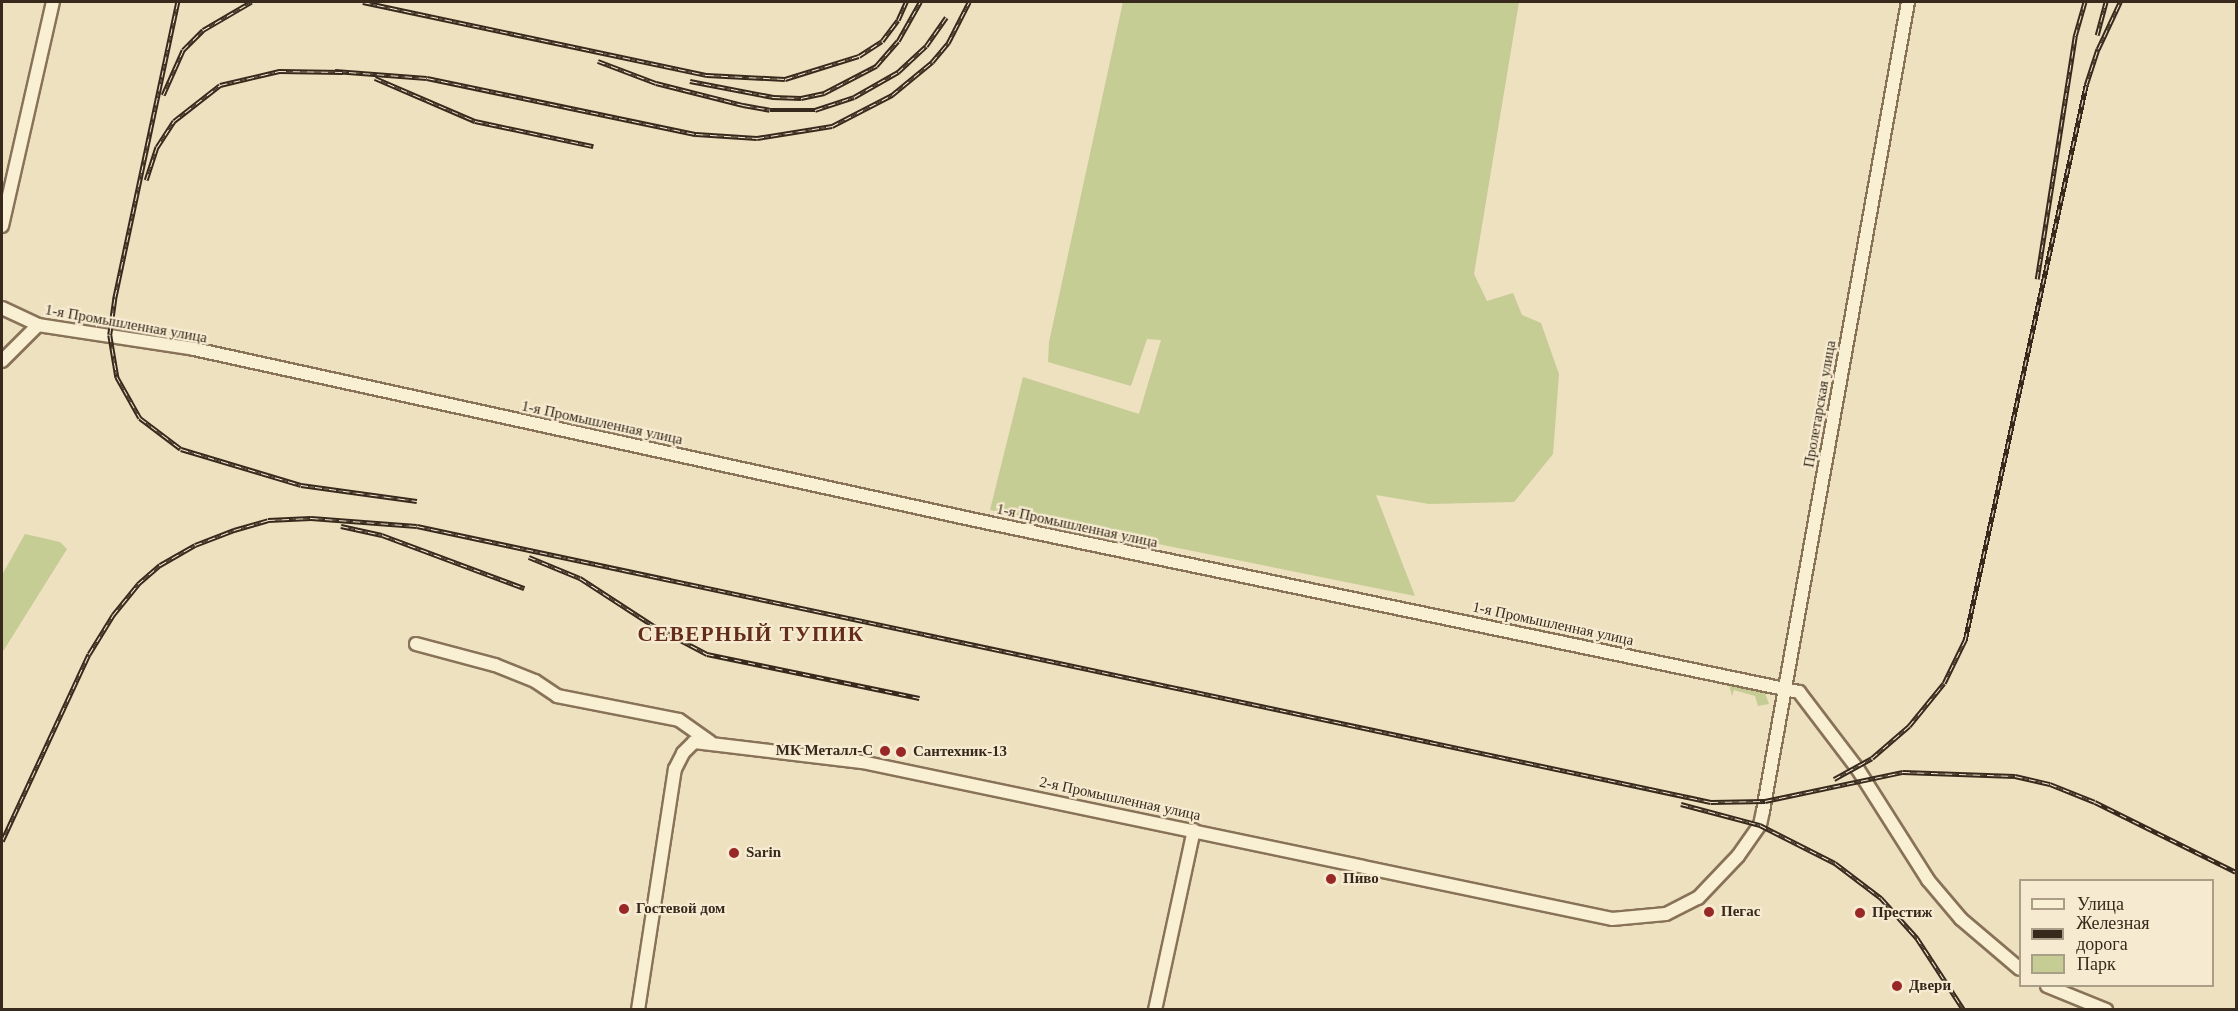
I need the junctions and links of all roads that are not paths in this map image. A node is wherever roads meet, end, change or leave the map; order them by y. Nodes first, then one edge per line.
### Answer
1 (53, 2) edge
2 (1908, 2) edge
3 (2, 226) edge
4 (2, 308) edge
5 (38, 325) junction
6 (2, 361) edge
7 (416, 644) dead end
8 (1783, 687) junction
9 (710, 742) junction
10 (1763, 811) joint
11 (1194, 831) junction
12 (2019, 968) edge
13 (2049, 987) edge
14 (638, 1010) edge
15 (1155, 1010) edge
16 (2106, 1010) edge

1 - 3 street
2 - 8 street, Пролетарская улица
4 - 5 street, 1-я Промышленная улица
5 - 6 street
5 - 8 street, 1-я Промышленная улица
7 - 9 street
8 - 10 street, Пролетарская улица
8 - 12 street, 1-я Промышленная улица
9 - 11 street, 2-я Промышленная улица
9 - 14 street
10 - 11 street, 2-я Промышленная улица
11 - 15 street
13 - 16 street

